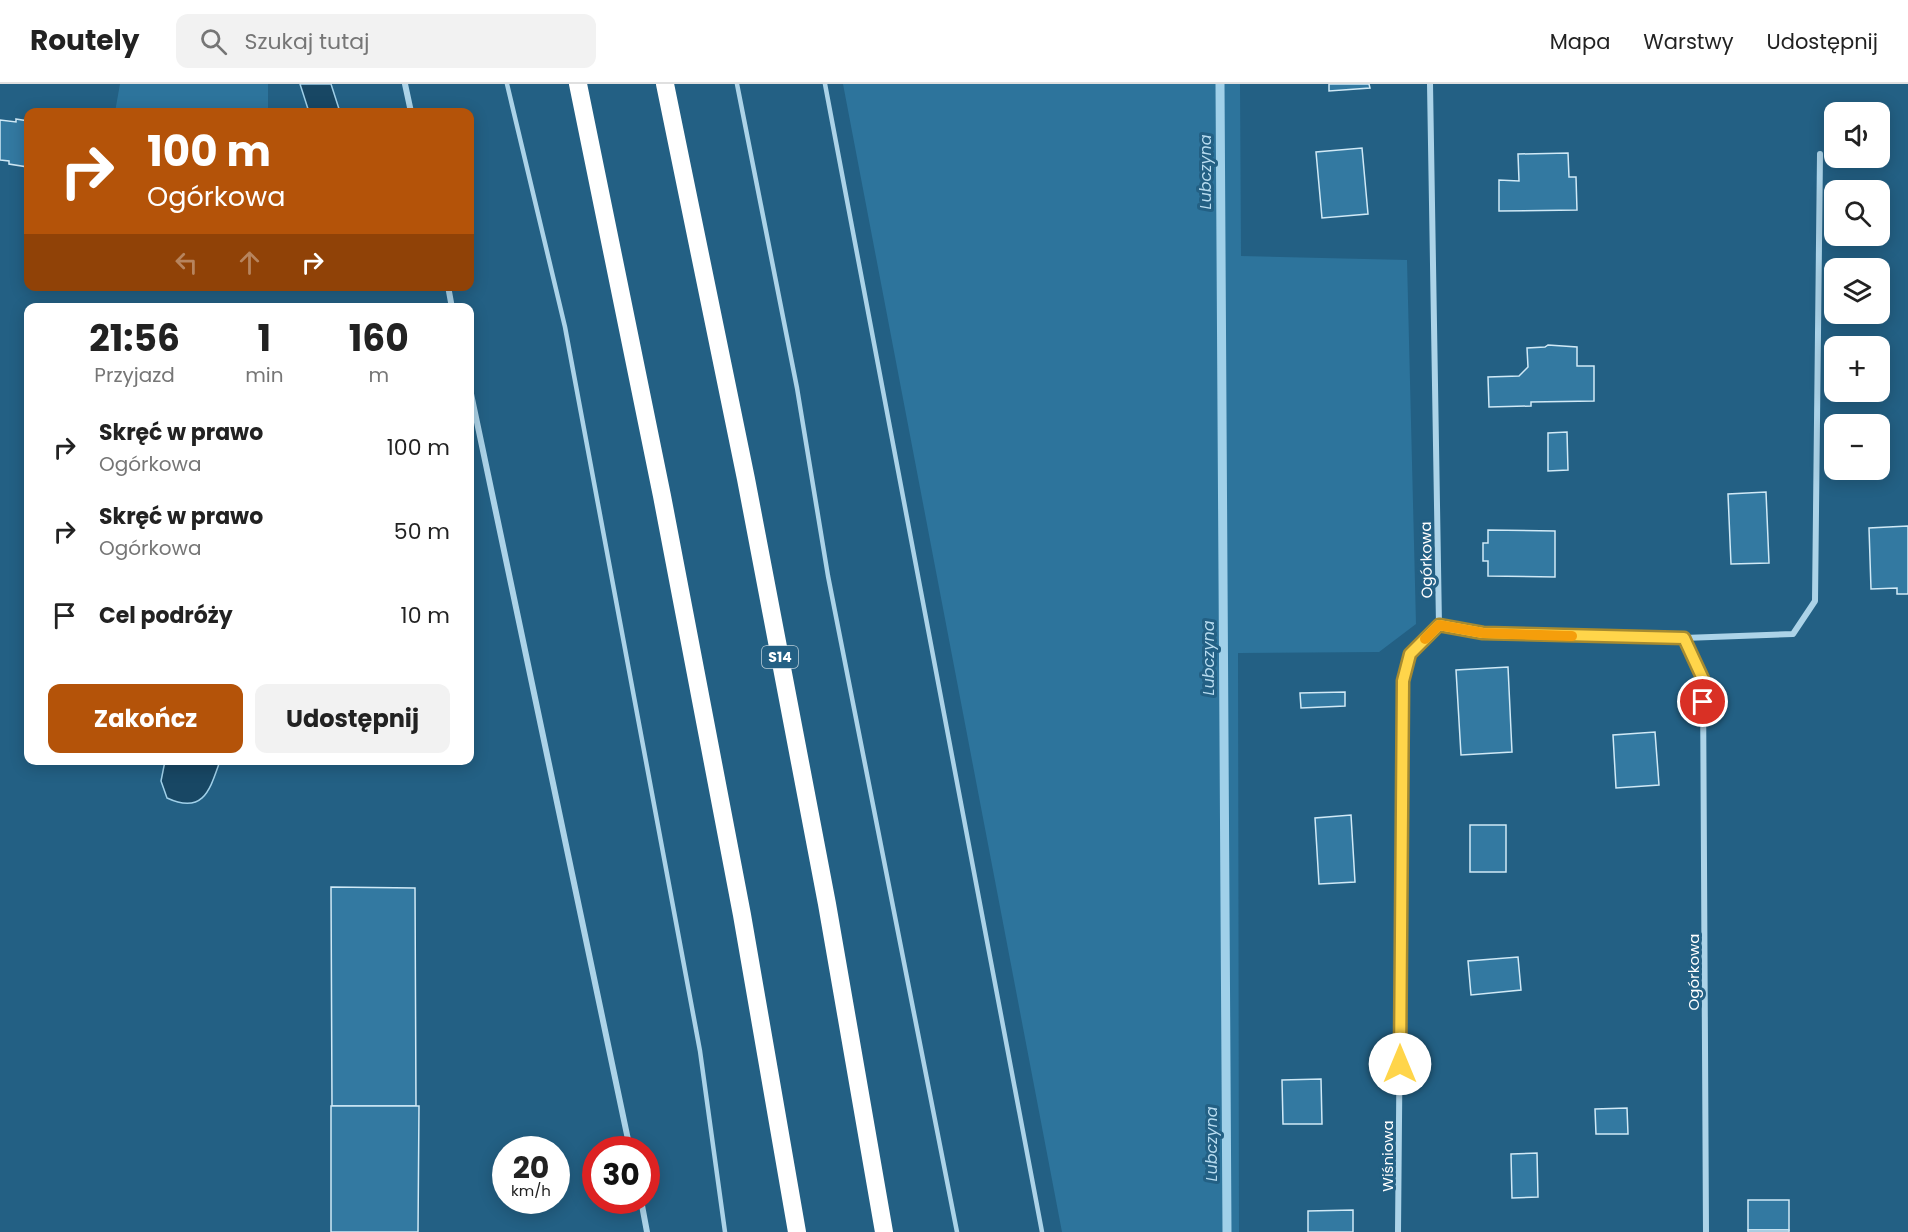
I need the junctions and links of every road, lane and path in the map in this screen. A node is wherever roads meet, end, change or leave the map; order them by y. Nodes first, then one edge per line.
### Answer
1 (405, 84) edge
2 (507, 84) edge
3 (665, 84) edge
4 (737, 84) edge
5 (825, 84) edge
6 (1430, 84) edge
7 (578, 86) edge
8 (410, 108) edge
9 (1820, 154) dead end
10 (474, 408) edge
11 (1439, 625) junction
12 (1684, 638) junction
13 (627, 1136) edge
14 (644, 1214) edge
15 (647, 1232) edge
16 (725, 1232) edge
17 (797, 1232) edge
18 (884, 1232) edge
19 (957, 1232) edge
20 (1042, 1232) edge
21 (1398, 1232) edge
22 (1706, 1232) edge

1 - 8 street
2 - 16 lane
3 - 18 highway, S14
4 - 19 lane
5 - 20 lane
6 - 11 street, Ogórkowa
7 - 17 highway
9 - 12 street
10 - 13 street
11 - 12 street
11 - 21 street, Wiśniowa
12 - 22 street, Ogórkowa
14 - 15 street

